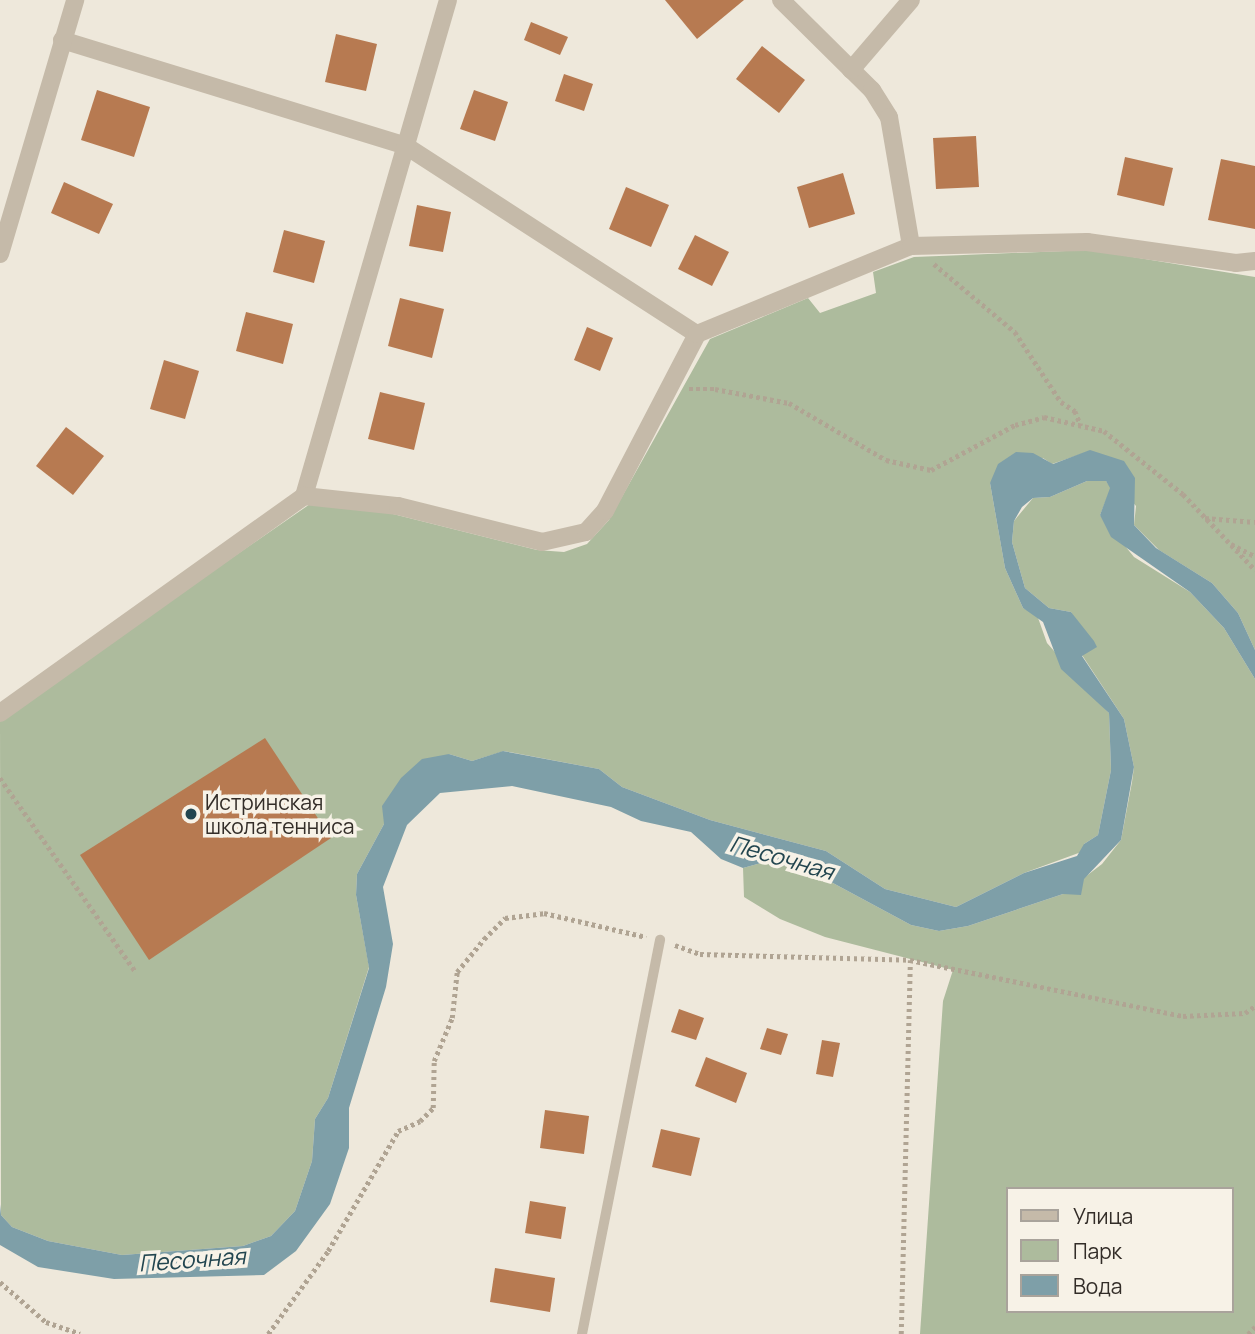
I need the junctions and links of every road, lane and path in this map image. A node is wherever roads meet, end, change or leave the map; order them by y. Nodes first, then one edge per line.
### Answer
1 (75, 0) edge
2 (447, 0) edge
3 (781, 0) edge
4 (911, 0) edge
5 (62, 40) junction
6 (851, 71) junction
7 (405, 146) junction
8 (911, 246) junction
9 (0, 254) edge
10 (1255, 261) edge
11 (696, 334) junction
12 (666, 389) junction
13 (1081, 426) junction
14 (304, 496) junction
15 (1205, 518) junction
16 (1255, 522) edge
17 (1224, 540) junction
18 (1255, 556) edge
19 (1255, 570) edge
20 (0, 713) edge
21 (0, 778) edge
22 (660, 940) junction
23 (910, 960) junction
24 (135, 971) dead end
25 (1255, 1006) edge
26 (0, 1282) edge
27 (1255, 1327) edge
28 (80, 1334) edge
29 (268, 1334) edge
30 (582, 1334) edge
31 (901, 1334) edge
32 (1248, 1334) edge

1 - 5 street
2 - 7 street
3 - 6 street
4 - 6 street
5 - 7 street
5 - 9 street
6 - 8 street
7 - 11 street
7 - 14 street
8 - 10 street
8 - 11 street
8 - 13 path
11 - 12 street
12 - 13 path
12 - 14 street
13 - 15 path
14 - 20 street
15 - 16 path
15 - 17 path
17 - 18 path
17 - 19 path
21 - 24 path
22 - 23 path
22 - 29 path
22 - 30 lane
23 - 25 path
23 - 31 path
26 - 28 path
27 - 32 path

